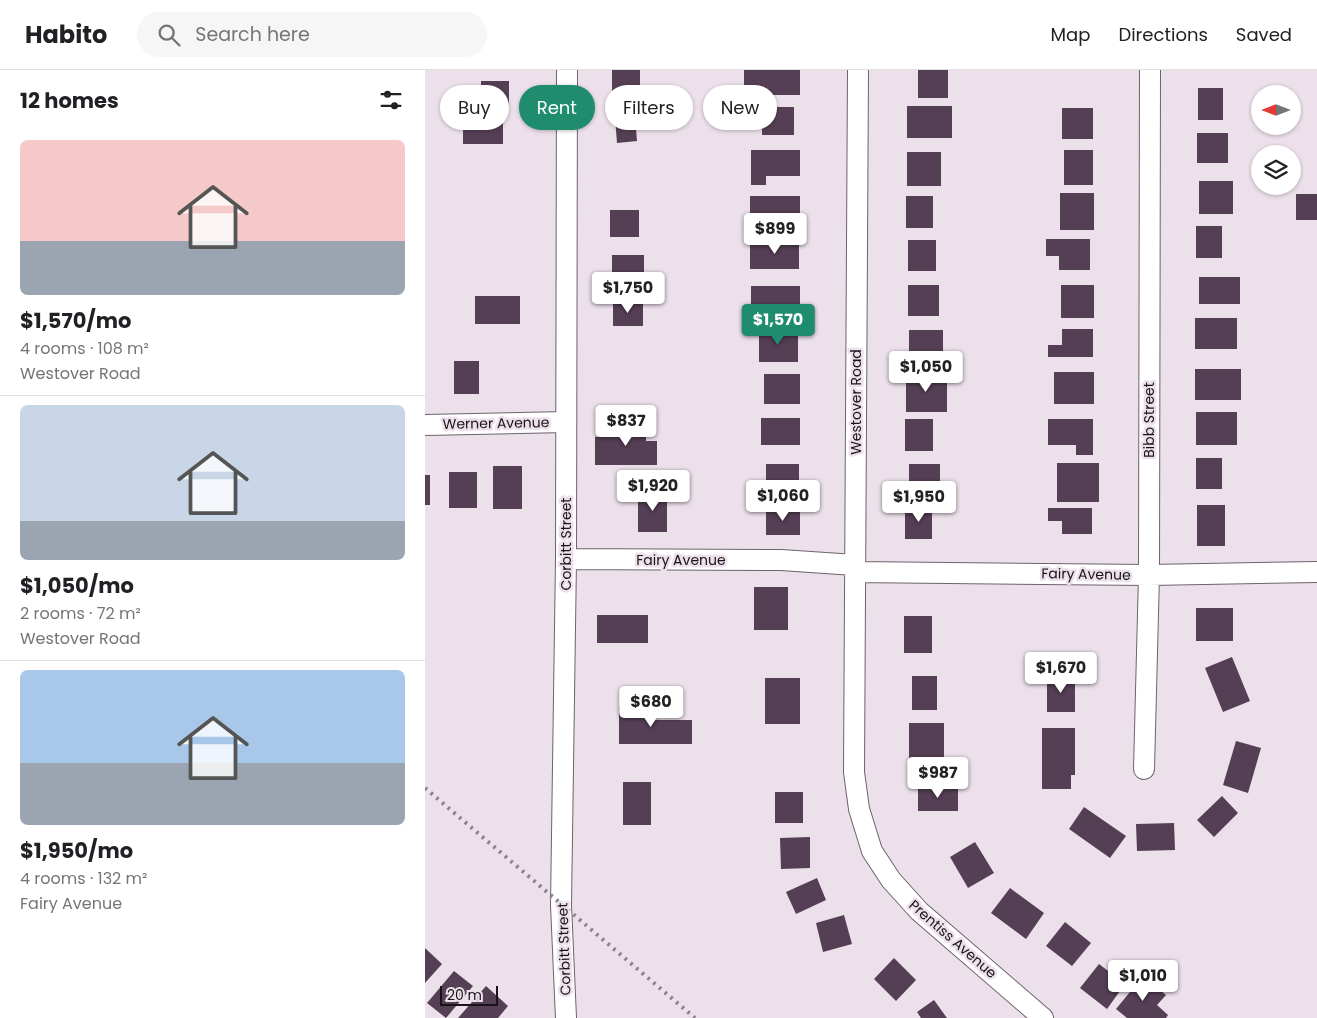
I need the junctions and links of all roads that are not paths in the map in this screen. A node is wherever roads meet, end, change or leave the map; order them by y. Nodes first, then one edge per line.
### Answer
1 (567, 70) edge
2 (858, 70) edge
3 (1150, 70) edge
4 (566, 422) junction
5 (425, 425) edge
6 (566, 559) junction
7 (855, 568) junction
8 (1317, 572) edge
9 (1149, 575) junction
10 (1144, 769) dead end
11 (872, 851) joint
12 (569, 1016) edge
13 (1043, 1018) edge

1 - 4 street, Corbitt Street
2 - 7 street, Westover Road
3 - 9 street, Bibb Street
4 - 5 street, Werner Avenue
4 - 6 street, Corbitt Street
6 - 7 street, Fairy Avenue
6 - 12 street, Corbitt Street
7 - 9 street, Fairy Avenue
7 - 11 street, Westover Road
8 - 9 street, Fairy Avenue
9 - 10 street, Bibb Street
11 - 13 street, Prentiss Avenue

